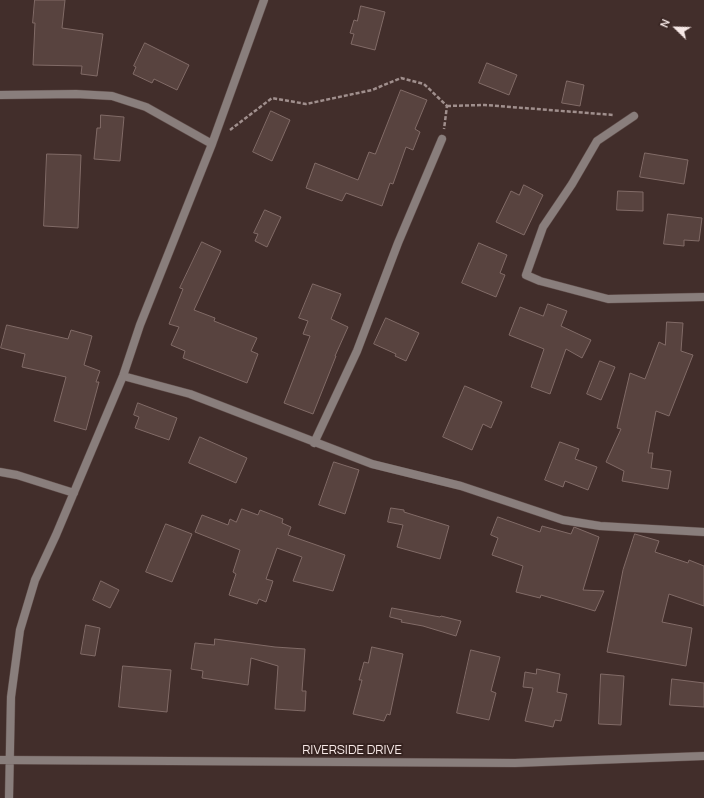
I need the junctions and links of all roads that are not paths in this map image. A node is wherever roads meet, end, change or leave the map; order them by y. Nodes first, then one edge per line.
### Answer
1 (264, 0) edge
2 (0, 95) edge
3 (634, 116) road end
4 (442, 139) road end
5 (212, 144) junction
6 (704, 297) edge
7 (123, 376) junction
8 (314, 443) junction
9 (0, 472) edge
10 (74, 493) junction
11 (704, 532) edge
12 (704, 756) edge
13 (0, 760) edge
14 (9, 760) junction
15 (9, 798) edge

1 - 5 street
2 - 5 street
3 - 6 street
4 - 8 street
5 - 7 street
7 - 8 street
7 - 10 street
8 - 11 street
9 - 10 street
10 - 14 street
12 - 14 street, RIVERSIDE DRIVE
13 - 14 street, RIVERSIDE DRIVE
14 - 15 street

